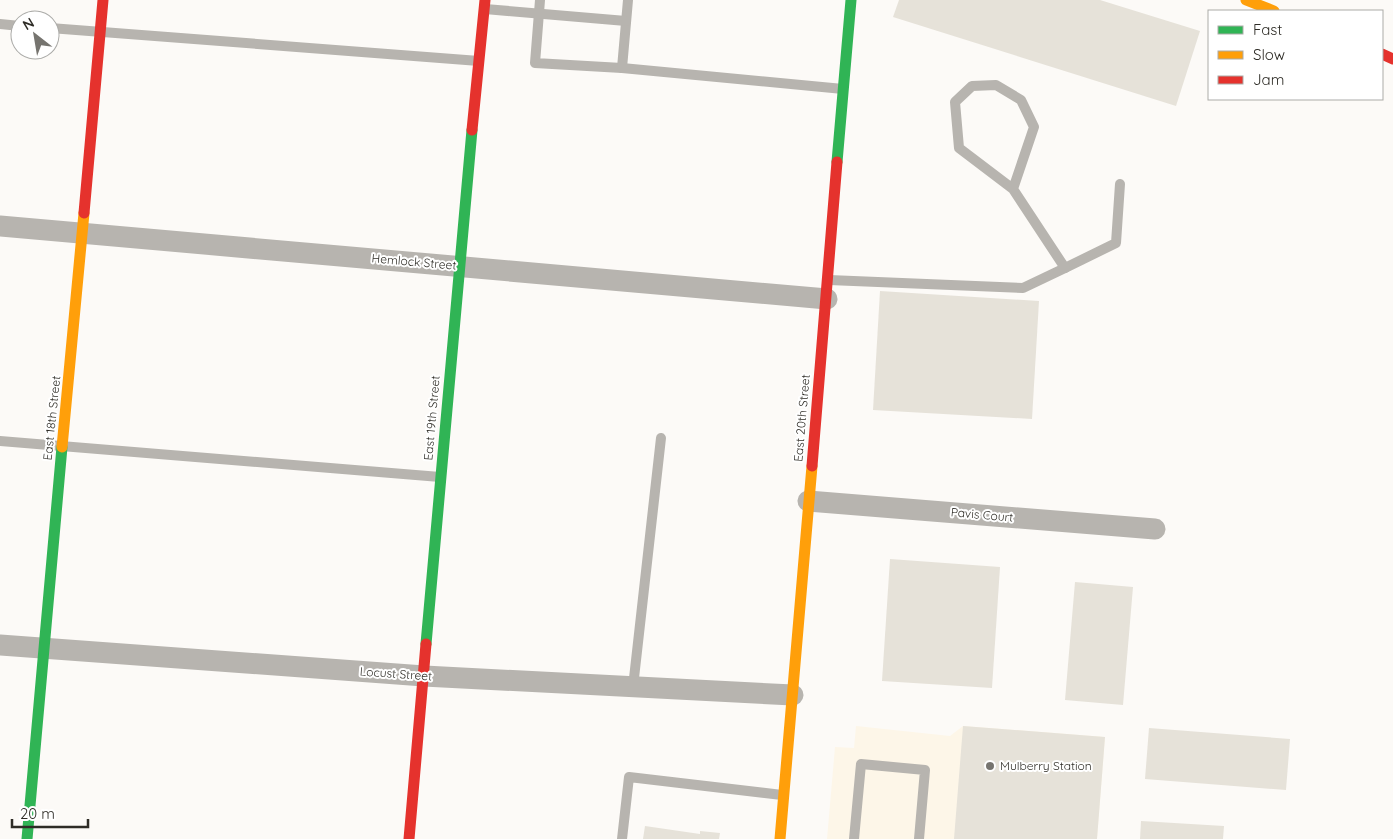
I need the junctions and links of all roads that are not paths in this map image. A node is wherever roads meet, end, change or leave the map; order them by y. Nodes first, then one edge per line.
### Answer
1 (103, 0) edge
2 (540, 0) edge
3 (628, 0) edge
4 (851, 0) edge
5 (1246, 0) edge
6 (485, 4) edge
7 (1271, 10) edge
8 (538, 13) junction
9 (626, 20) junction
10 (60, 29) edge
11 (100, 32) junction
12 (480, 61) junction
13 (622, 68) junction
14 (844, 90) junction
15 (1120, 184) dead end
16 (1013, 189) junction
17 (0, 226) edge
18 (84, 234) junction
19 (459, 266) junction
20 (1065, 268) junction
21 (828, 290) junction
22 (661, 438) dead end
23 (0, 441) edge
24 (63, 446) junction
25 (441, 477) junction
26 (808, 501) junction
27 (1155, 530) dead end
28 (0, 645) edge
29 (42, 649) junction
30 (424, 676) junction
31 (633, 687) junction
32 (793, 695) junction
33 (784, 795) junction
34 (27, 839) edge
35 (409, 839) edge
36 (622, 839) edge
37 (780, 839) edge
38 (854, 839) edge
39 (919, 839) edge

1 - 11 street, East 18th Street
2 - 8 lane
3 - 9 lane
4 - 14 street, East 20th Street
5 - 7 street
6 - 8 lane
6 - 12 street, East 19th Street
8 - 9 lane
8 - 13 lane
9 - 13 lane
10 - 11 lane
11 - 12 lane
11 - 18 street, East 18th Street
12 - 19 street, East 19th Street
13 - 14 lane
14 - 21 street, East 20th Street
15 - 20 lane
16 - 16 lane
16 - 20 lane
17 - 18 street, Hemlock Street
18 - 19 street, Hemlock Street
18 - 24 street, East 18th Street
19 - 21 street, Hemlock Street
19 - 25 street, East 19th Street
20 - 21 lane
21 - 26 street, East 20th Street
22 - 31 lane
23 - 24 lane
24 - 25 lane
24 - 29 street, East 18th Street
25 - 30 street, East 19th Street
26 - 27 street, Pavis Court
26 - 32 street, East 20th Street
28 - 29 street, Locust Street
29 - 30 street, Locust Street
29 - 34 street, East 18th Street
30 - 31 street, Locust Street
30 - 35 street, East 19th Street
31 - 32 street, Locust Street
32 - 33 street, East 20th Street
33 - 36 lane
33 - 37 street, East 20th Street
38 - 39 lane

